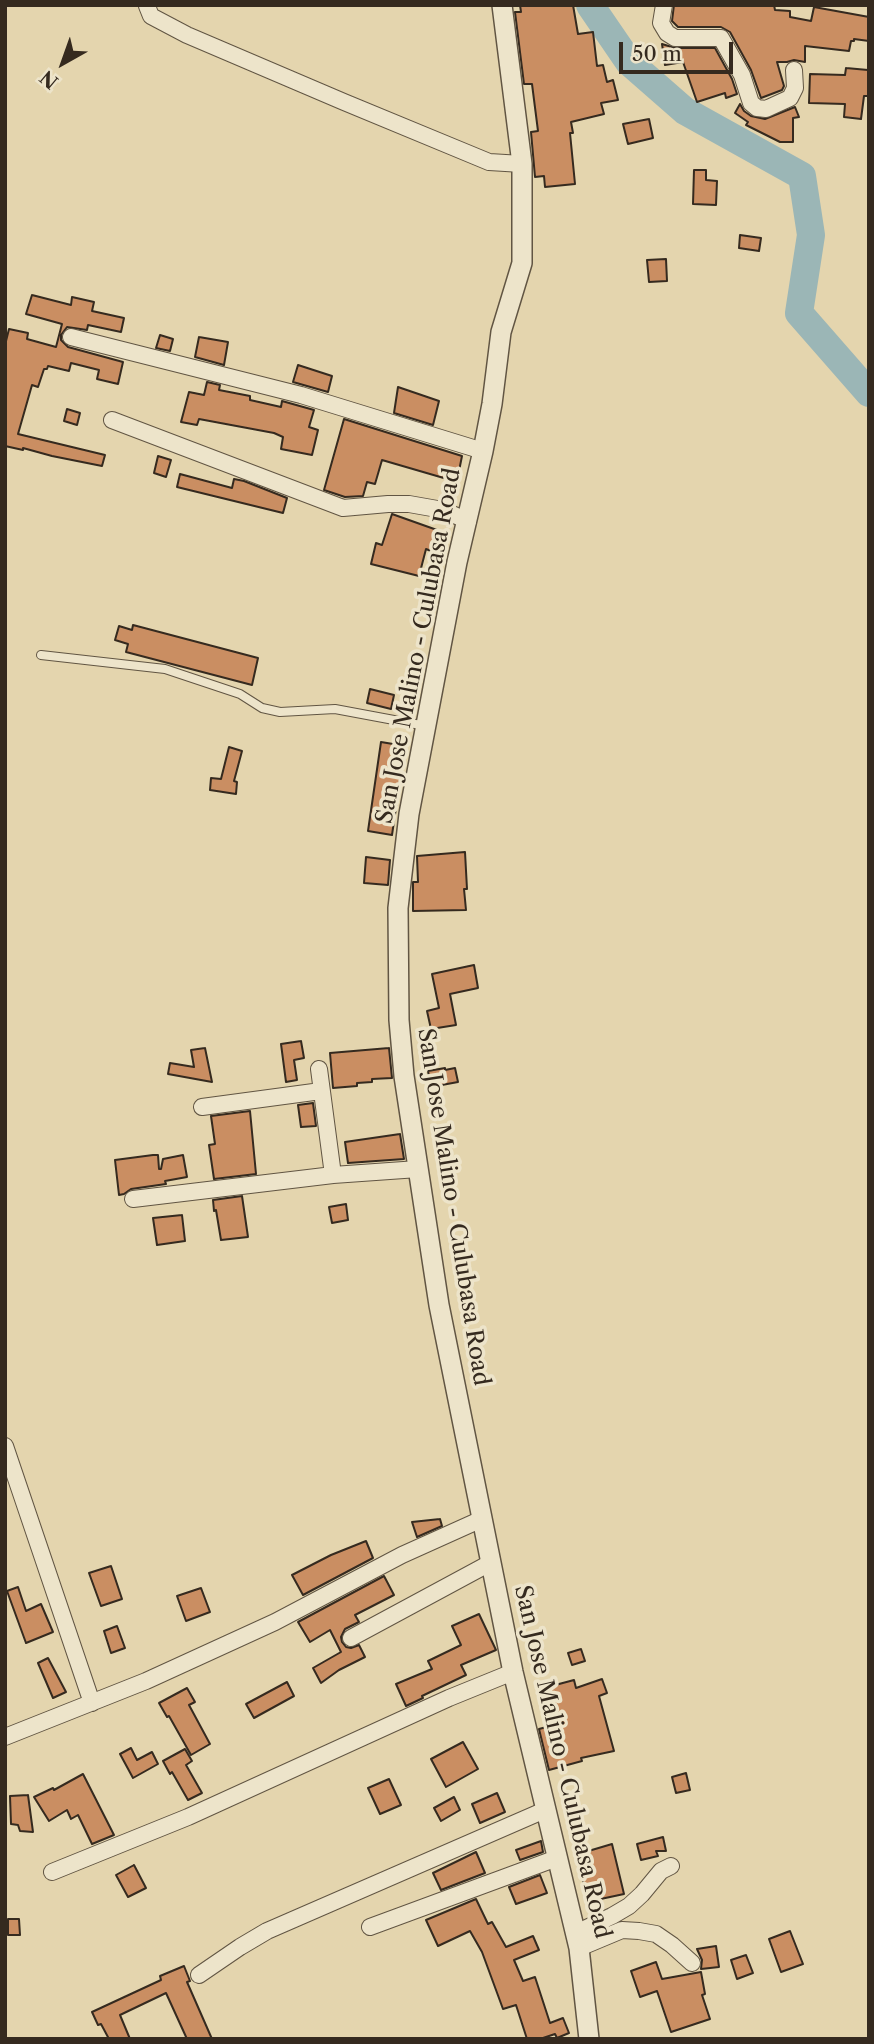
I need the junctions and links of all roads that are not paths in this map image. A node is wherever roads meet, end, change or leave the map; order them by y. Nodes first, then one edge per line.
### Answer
1 (502, 5) edge
2 (664, 5) edge
3 (147, 6) edge
4 (794, 70) dead end
5 (522, 164) junction
6 (71, 337) dead end
7 (112, 420) dead end
8 (483, 451) junction
9 (468, 522) junction
10 (41, 655) dead end
11 (426, 726) junction
12 (318, 1069) dead end
13 (321, 1091) junction
14 (202, 1107) dead end
15 (418, 1169) junction
16 (333, 1175) junction
17 (133, 1199) dead end
18 (5, 1446) edge
19 (482, 1519) junction
20 (492, 1562) junction
21 (351, 1639) dead end
22 (513, 1672) junction
23 (92, 1703) junction
24 (5, 1737) edge
25 (545, 1810) junction
26 (557, 1858) junction
27 (671, 1866) dead end
28 (52, 1872) dead end
29 (370, 1927) dead end
30 (577, 1940) junction
31 (692, 1963) dead end
32 (200, 1975) dead end
33 (589, 2039) edge

1 - 5 street, San Jose Malino - Culubasa Road
2 - 4 street
3 - 5 street
5 - 8 street, San Jose Malino - Culubasa Road
6 - 8 street
7 - 9 street
8 - 9 street, San Jose Malino - Culubasa Road
9 - 11 street, San Jose Malino - Culubasa Road
10 - 11 lane
11 - 15 street, San Jose Malino - Culubasa Road
12 - 13 street
13 - 14 street
13 - 16 street
15 - 16 street
15 - 19 street, San Jose Malino - Culubasa Road
16 - 17 street
18 - 23 street
19 - 20 street, San Jose Malino - Culubasa Road
19 - 23 street
20 - 21 street
20 - 22 street, San Jose Malino - Culubasa Road
22 - 25 street, San Jose Malino - Culubasa Road
22 - 28 street
23 - 24 street
25 - 26 street, San Jose Malino - Culubasa Road
25 - 32 street
26 - 29 street
26 - 30 street, San Jose Malino - Culubasa Road
27 - 30 street
30 - 31 street
30 - 33 street, San Jose Malino - Culubasa Road

